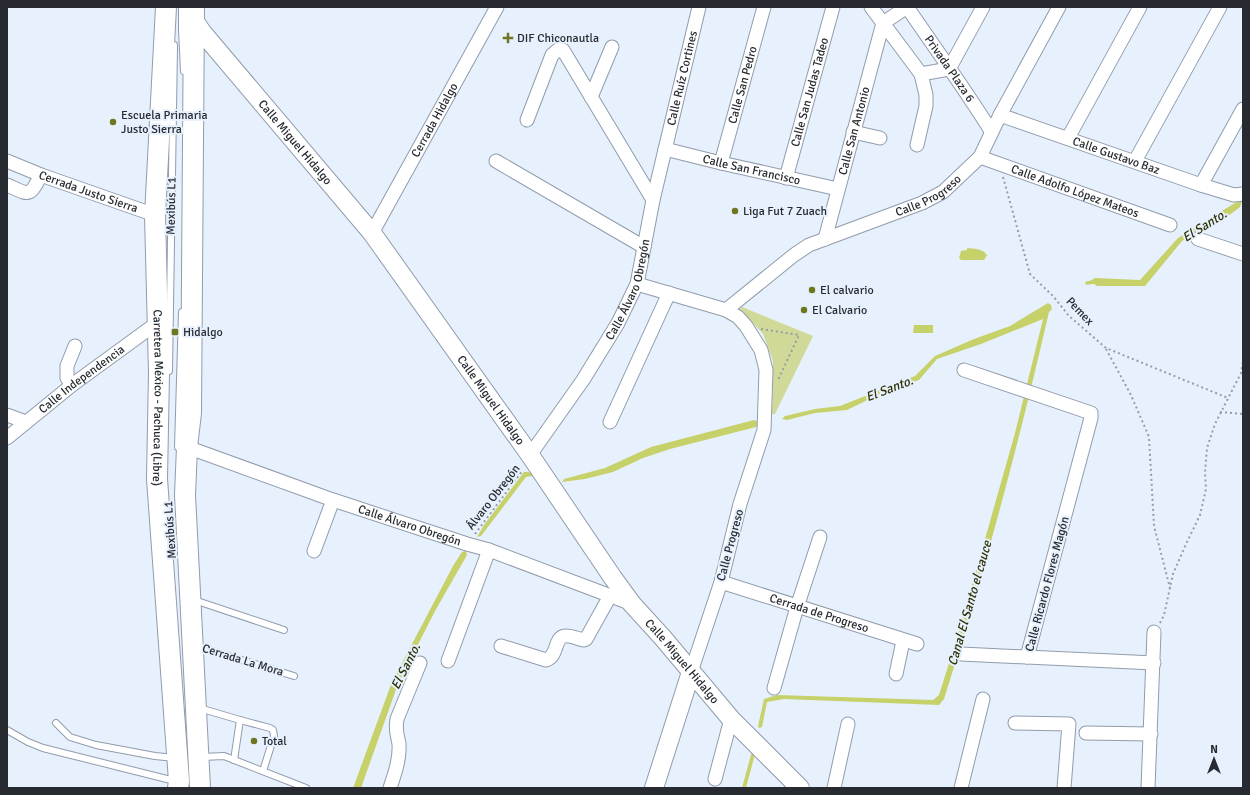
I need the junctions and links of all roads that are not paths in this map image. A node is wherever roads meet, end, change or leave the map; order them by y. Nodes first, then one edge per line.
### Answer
1 (497, 7) edge
2 (699, 7) edge
3 (764, 7) edge
4 (834, 7) edge
5 (871, 7) edge
6 (907, 7) edge
7 (983, 7) edge
8 (1059, 7) edge
9 (1140, 7) edge
10 (1220, 7) edge
11 (182, 10) edge
12 (882, 23) junction
13 (174, 40) dead end
14 (612, 47) dead end
15 (949, 69) junction
16 (184, 74) dead end
17 (922, 74) junction
18 (591, 97) junction
19 (1243, 109) edge
20 (186, 111) dead end
21 (1000, 115) junction
22 (527, 120) dead end
23 (991, 131) junction
24 (853, 132) junction
25 (880, 138) dead end
26 (1068, 138) junction
27 (918, 145) dead end
28 (665, 149) junction
29 (980, 156) junction
30 (7, 161) edge
31 (496, 161) dead end
32 (1135, 161) junction
33 (721, 163) junction
34 (186, 171) dead end
35 (41, 175) junction
36 (786, 178) junction
37 (7, 185) edge
38 (1201, 185) junction
39 (838, 189) junction
40 (1239, 194) edge
41 (653, 200) junction
42 (155, 216) junction
43 (1170, 225) dead end
44 (372, 233) junction
45 (825, 239) junction
46 (1198, 239) dead end
47 (644, 247) junction
48 (1243, 254) edge
49 (637, 284) junction
50 (669, 293) junction
51 (182, 303) dead end
52 (726, 310) junction
53 (157, 323) junction
54 (75, 346) dead end
55 (964, 370) dead end
56 (169, 374) dead end
57 (72, 385) junction
58 (7, 415) edge
59 (26, 422) junction
60 (610, 422) dead end
61 (7, 438) edge
62 (182, 449) junction
63 (533, 458) junction
64 (333, 500) junction
65 (820, 537) dead end
66 (489, 550) junction
67 (314, 551) dead end
68 (721, 582) junction
69 (610, 596) junction
70 (190, 599) junction
71 (632, 604) junction
72 (797, 606) junction
73 (284, 630) dead end
74 (1154, 632) road end
75 (903, 641) junction
76 (918, 644) dead end
77 (193, 645) junction
78 (501, 646) dead end
79 (961, 654) dead end
80 (1027, 656) junction
81 (448, 662) dead end
82 (420, 663) dead end
83 (1154, 663) junction
84 (692, 672) junction
85 (896, 674) dead end
86 (294, 676) dead end
87 (774, 688) dead end
88 (983, 699) dead end
89 (196, 707) junction
90 (732, 719) junction
91 (240, 720) junction
92 (56, 723) dead end
93 (1015, 723) dead end
94 (848, 724) dead end
95 (7, 730) edge
96 (1086, 733) dead end
97 (1151, 734) junction
98 (198, 757) junction
99 (177, 758) junction
100 (234, 760) junction
101 (263, 771) junction
102 (715, 779) dead end
103 (178, 785) edge
104 (200, 788) edge
105 (306, 788) edge
106 (390, 788) edge
107 (654, 788) edge
108 (800, 788) edge
109 (834, 788) edge
110 (961, 788) edge
111 (1064, 788) edge
112 (1148, 788) edge

1 - 44 street, Cerrada Hidalgo
2 - 28 street, Calle Ruíz Cortines
3 - 33 street, Calle San Pedro
4 - 36 street, Calle San Judas Tadeo
5 - 12 street
6 - 12 street
6 - 15 street, Privada Plaza 6
7 - 15 street
8 - 21 street, Calle Progreso
9 - 26 street
10 - 32 street
11 - 16 lane
11 - 42 main road, Carretera México - Pachuca (Libre)
11 - 44 street, Calle Miguel Hidalgo
11 - 62 main road
12 - 17 street
12 - 24 street, Calle San Antonio
13 - 56 lane, Mexibús L1
14 - 18 street
15 - 17 street
15 - 23 street, Privada Plaza 6
17 - 27 street
18 - 22 street
18 - 41 street
19 - 38 street
20 - 34 lane, Mexibús L1
21 - 23 street, Calle Progreso
21 - 26 street, Calle Gustavo Baz
23 - 29 street, Calle Progreso
24 - 25 street
24 - 39 street, Calle San Antonio
26 - 32 street, Calle Gustavo Baz
28 - 33 street, Calle San Francisco
28 - 41 street, Calle Álvaro Obregón
29 - 43 street, Calle Adolfo López Mateos
29 - 45 street, Calle Progreso
30 - 35 street
31 - 47 street
32 - 38 street, Calle Gustavo Baz
33 - 36 street, Calle San Francisco
35 - 37 street, Cerrada Justo Sierra
35 - 42 street, Cerrada Justo Sierra
36 - 39 street, Calle San Francisco
38 - 40 street, Calle Gustavo Baz
39 - 45 street, Calle San Antonio
41 - 47 street, Calle Álvaro Obregón
42 - 53 main road, Carretera México - Pachuca (Libre)
44 - 63 street, Calle Miguel Hidalgo
45 - 52 street, Calle Progreso
46 - 48 street
47 - 49 street, Calle Álvaro Obregón
49 - 50 street, Calle Progreso
49 - 63 street, Calle Álvaro Obregón
50 - 52 street, Calle Progreso
50 - 60 street
51 - 62 lane
52 - 68 street, Calle Progreso
53 - 57 street, Calle Independencia
53 - 99 main road, Carretera México - Pachuca (Libre)
54 - 57 street
55 - 80 street, Calle Ricardo Flores Magón
57 - 59 street, Calle Independencia
58 - 59 street
59 - 61 street, Calle Independencia
62 - 64 street, Calle Álvaro Obregón
62 - 70 main road
63 - 71 street, Calle Miguel Hidalgo
64 - 66 street, Calle Álvaro Obregón
64 - 67 street
65 - 72 street
66 - 69 street, Calle Álvaro Obregón
66 - 81 street
68 - 72 street, Cerrada de Progreso
68 - 84 street, Calle Progreso
69 - 71 street, Calle Álvaro Obregón
69 - 78 street
70 - 73 lane
70 - 77 main road
71 - 84 street, Calle Miguel Hidalgo
72 - 75 street, Cerrada de Progreso
72 - 87 street
74 - 83 street
75 - 76 street, Cerrada de Progreso
75 - 85 street
77 - 86 lane, Cerrada La Mora
77 - 89 main road
79 - 80 street
80 - 83 street, Calle Ricardo Flores Magón
82 - 106 street
83 - 97 street
84 - 90 street, Calle Miguel Hidalgo
84 - 107 street, Calle Progreso
88 - 110 street
89 - 91 lane
89 - 98 main road
90 - 102 street
90 - 108 street, Calle Miguel Hidalgo
91 - 100 lane
91 - 101 lane
92 - 99 lane
93 - 111 street
94 - 109 street
95 - 103 lane
96 - 97 street
97 - 112 street
98 - 100 lane
98 - 104 main road
99 - 103 main road, Carretera México - Pachuca (Libre)
100 - 101 lane
101 - 105 lane

